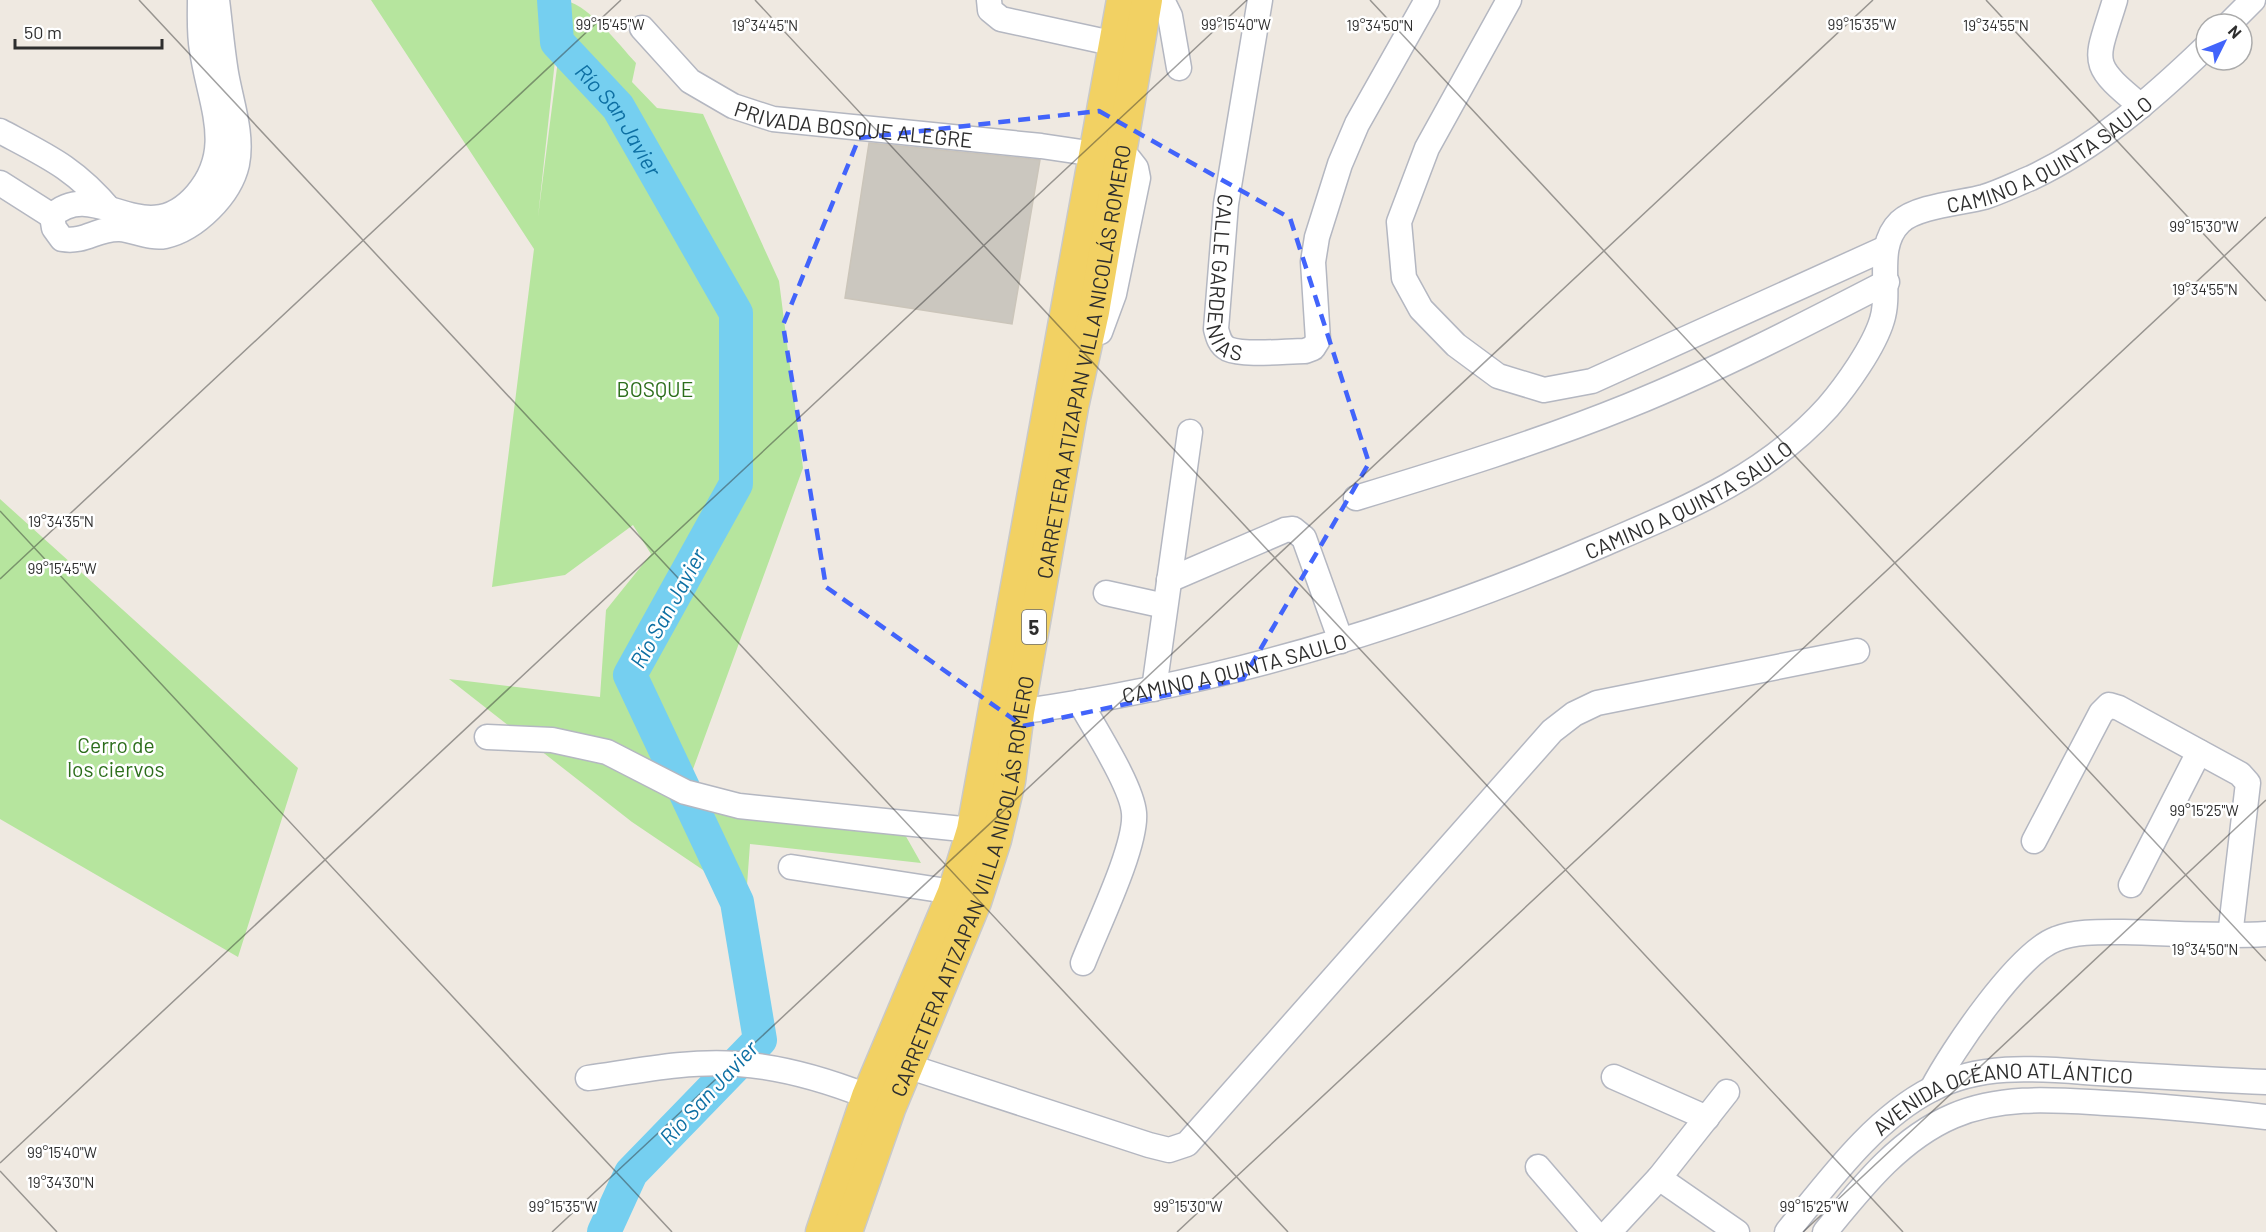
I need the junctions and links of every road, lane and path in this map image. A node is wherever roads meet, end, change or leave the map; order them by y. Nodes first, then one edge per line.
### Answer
1 (200, 0) edge
2 (217, 0) edge
3 (989, 0) edge
4 (1122, 0) edge
5 (1147, 0) edge
6 (1162, 0) edge
7 (1260, 0) edge
8 (1427, 0) edge
9 (1509, 0) edge
10 (2115, 0) edge
11 (2253, 0) edge
12 (2241, 12) edge
13 (642, 28) dead end
14 (1116, 44) junction
15 (2194, 58) edge
16 (1179, 68) dead end
17 (2141, 106) junction
18 (0, 130) edge
19 (1109, 155) junction
20 (0, 183) edge
21 (110, 210) junction
22 (52, 216) junction
23 (1886, 248) junction
24 (1887, 282) junction
25 (1190, 432) dead end
26 (1356, 498) dead end
27 (1169, 580) junction
28 (1106, 593) dead end
29 (1165, 606) junction
30 (1341, 641) junction
31 (1857, 651) dead end
32 (1154, 689) junction
33 (1080, 702) junction
34 (1005, 713) junction
35 (487, 737) dead end
36 (2199, 752) junction
37 (996, 778) junction
38 (972, 830) junction
39 (2034, 841) dead end
40 (791, 867) dead end
41 (2131, 885) dead end
42 (953, 892) junction
43 (2266, 934) edge
44 (2230, 936) junction
45 (1083, 963) dead end
46 (907, 1066) junction
47 (1614, 1077) dead end
48 (588, 1078) dead end
49 (2266, 1082) edge
50 (1932, 1089) junction
51 (1727, 1092) dead end
52 (867, 1096) junction
53 (2266, 1117) edge
54 (1707, 1118) junction
55 (1539, 1167) dead end
56 (1659, 1178) junction
57 (821, 1232) edge
58 (847, 1232) edge
59 (1594, 1232) edge
60 (1609, 1232) edge
61 (1737, 1232) edge
62 (1787, 1232) edge
63 (1826, 1232) edge

1 - 21 street
2 - 22 street
3 - 14 street
4 - 14 main road, CARRETERA ATIZAPAN VILLA NICOLÁS ROMERO / 5
5 - 19 main road, CARRETERA ATIZAPAN VILLA NICOLÁS ROMERO / 5
6 - 16 street
7 - 8 street, CALLE GARDENIAS
9 - 23 street
10 - 17 street
11 - 12 street
13 - 19 street, PRIVADA BOSQUE ALEGRE
14 - 19 main road, CARRETERA ATIZAPAN VILLA NICOLÁS ROMERO / 5
15 - 17 street, CAMINO A QUINTA SAULO
17 - 23 street, CAMINO A QUINTA SAULO
18 - 21 street
19 - 34 main road, CARRETERA ATIZAPAN VILLA NICOLÁS ROMERO / 5
19 - 34 main road, CARRETERA ATIZAPAN VILLA NICOLÁS ROMERO / 5
20 - 22 street
21 - 22 street
23 - 24 street, CAMINO A QUINTA SAULO
24 - 26 street
24 - 30 street, CAMINO A QUINTA SAULO
25 - 27 street
27 - 29 street
27 - 30 street
28 - 29 street
29 - 32 street
30 - 32 street, CAMINO A QUINTA SAULO
31 - 46 street
32 - 33 street, CAMINO A QUINTA SAULO
33 - 34 street, CAMINO A QUINTA SAULO
33 - 45 street
34 - 37 main road, CARRETERA ATIZAPAN VILLA NICOLÁS ROMERO / 5
35 - 38 street
36 - 39 street
36 - 41 street
36 - 44 street
37 - 38 main road, CARRETERA ATIZAPAN VILLA NICOLÁS ROMERO / 5
37 - 46 main road, CARRETERA ATIZAPAN VILLA NICOLÁS ROMERO / 5
38 - 42 main road, CARRETERA ATIZAPAN VILLA NICOLÁS ROMERO / 5
40 - 42 street
42 - 52 main road, CARRETERA ATIZAPAN VILLA NICOLÁS ROMERO / 5
43 - 44 street
44 - 50 street
46 - 58 main road, CARRETERA ATIZAPAN VILLA NICOLÁS ROMERO / 5
47 - 54 street
48 - 52 street
49 - 50 street, AVENIDA OCÉANO ATLÁNTICO
50 - 62 street, AVENIDA OCÉANO ATLÁNTICO
51 - 54 street
52 - 57 main road, CARRETERA ATIZAPAN VILLA NICOLÁS ROMERO / 5
53 - 63 street, AVENIDA OCÉANO ATLÁNTICO
54 - 56 street
55 - 59 street
56 - 60 street
56 - 61 street

